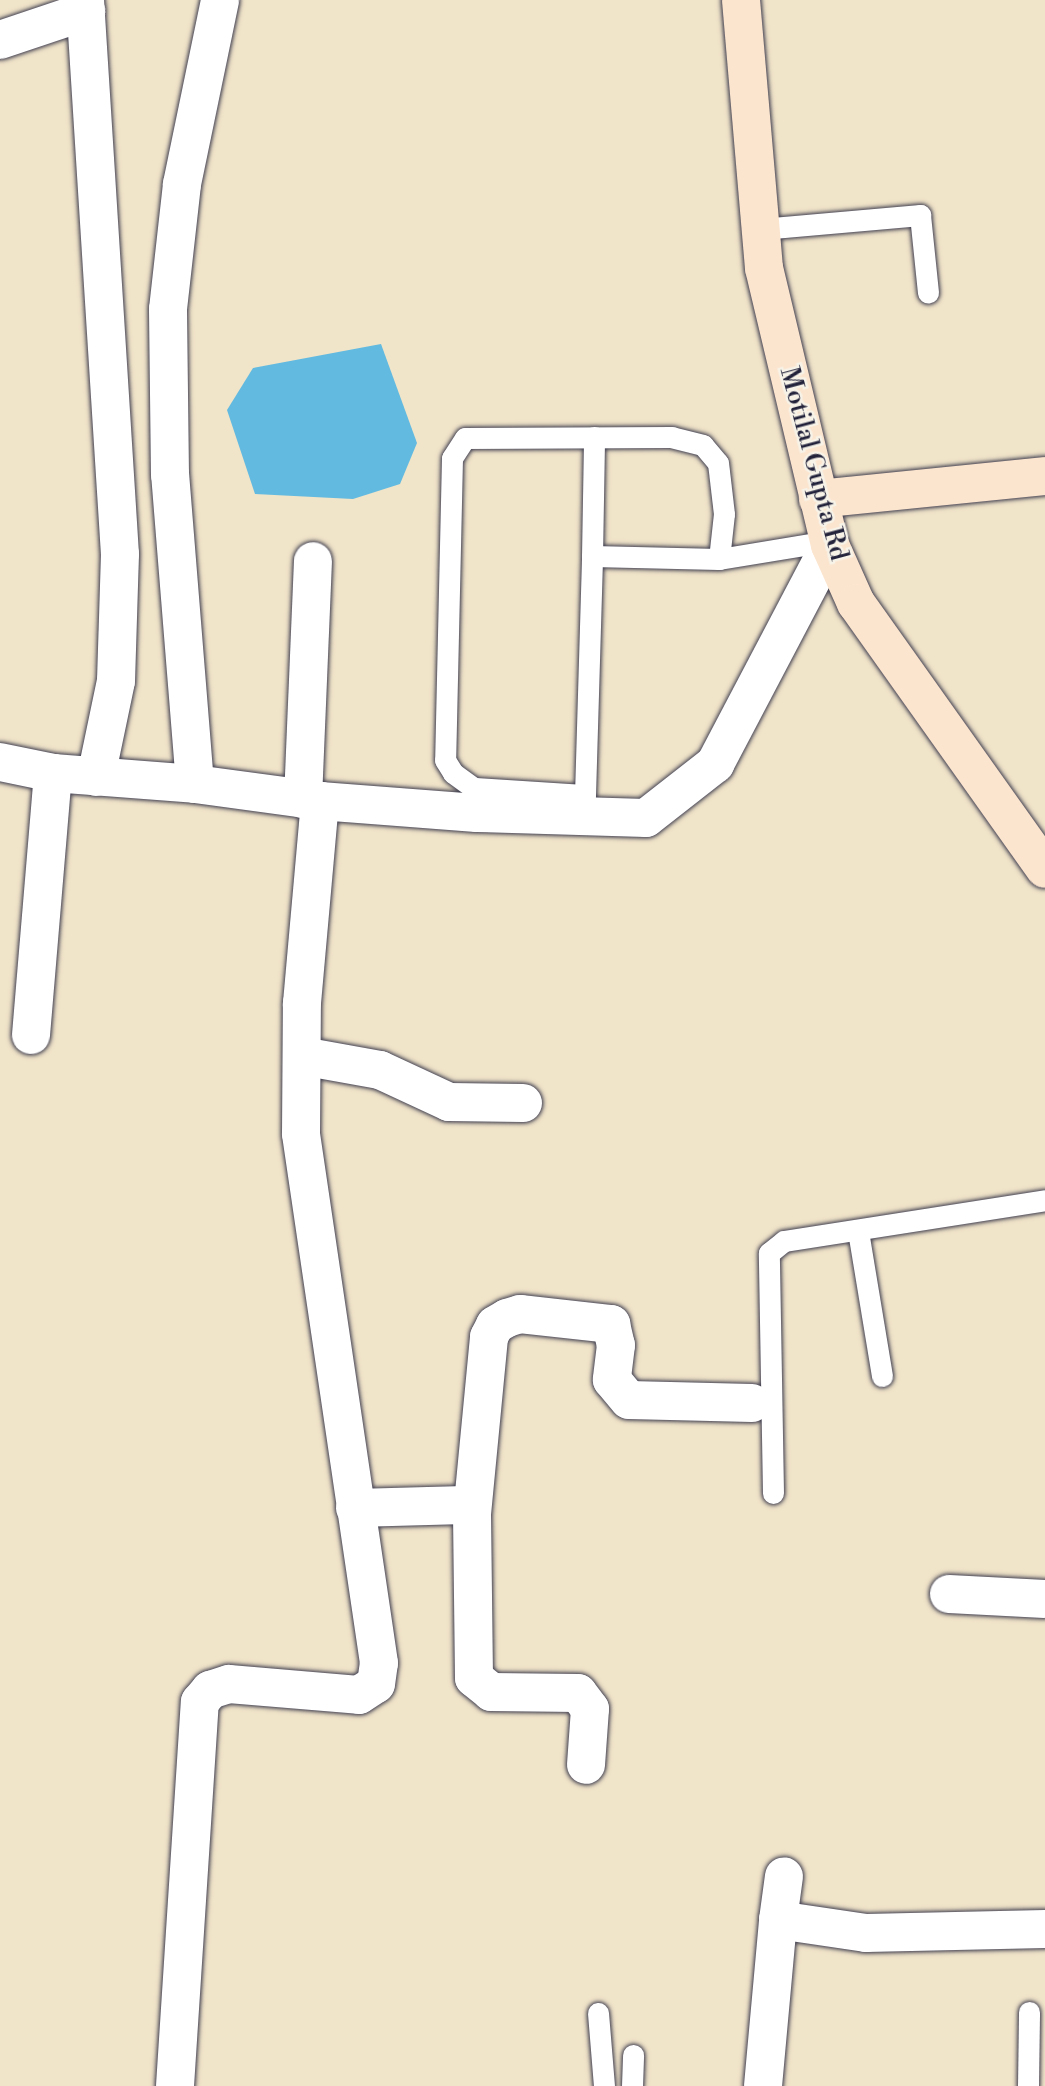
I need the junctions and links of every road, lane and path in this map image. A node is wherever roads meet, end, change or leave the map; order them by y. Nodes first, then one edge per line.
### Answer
1 (220, 0) edge
2 (741, 0) edge
3 (85, 6) edge
4 (0, 40) edge
5 (761, 229) junction
6 (928, 293) dead end
7 (594, 438) junction
8 (1045, 476) edge
9 (818, 499) junction
10 (829, 543) junction
11 (592, 556) junction
12 (719, 559) junction
13 (313, 561) dead end
14 (0, 762) edge
15 (53, 773) junction
16 (96, 777) junction
17 (195, 784) junction
18 (312, 800) junction
19 (584, 806) junction
20 (1045, 869) edge
21 (31, 1034) dead end
22 (302, 1056) junction
23 (523, 1103) dead end
24 (1045, 1200) edge
25 (858, 1231) junction
26 (881, 1376) dead end
27 (752, 1403) dead end
28 (774, 1493) dead end
29 (355, 1508) junction
30 (471, 1514) junction
31 (949, 1594) dead end
32 (1045, 1599) edge
33 (586, 1765) dead end
34 (783, 1877) dead end
35 (779, 1920) junction
36 (1045, 1929) edge
37 (1029, 2012) dead end
38 (598, 2013) dead end
39 (633, 2055) dead end
40 (175, 2086) edge
41 (604, 2086) edge
42 (632, 2086) edge
43 (763, 2086) edge
44 (1028, 2086) edge

1 - 17 street
2 - 5 street, Motilal Gupta Rd
3 - 4 street
3 - 16 street
5 - 6 lane
5 - 9 street, Motilal Gupta Rd
7 - 11 lane
7 - 12 lane
7 - 19 lane
8 - 9 street
9 - 10 street, Motilal Gupta Rd
10 - 12 lane
10 - 19 street
10 - 20 street, Motilal Gupta Rd
11 - 12 lane
11 - 19 lane
13 - 18 street
14 - 15 street
15 - 16 street
15 - 21 street
16 - 17 street
17 - 18 street
18 - 19 street
18 - 22 street
22 - 23 street
22 - 29 street
24 - 25 lane
25 - 26 lane
25 - 28 lane
27 - 30 street
29 - 30 street
29 - 40 street
30 - 33 street
31 - 32 street
34 - 35 street
35 - 36 street
35 - 43 street
37 - 44 lane
38 - 41 lane
39 - 42 lane

